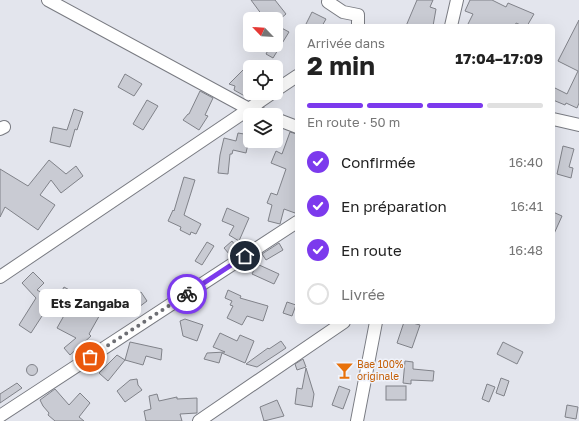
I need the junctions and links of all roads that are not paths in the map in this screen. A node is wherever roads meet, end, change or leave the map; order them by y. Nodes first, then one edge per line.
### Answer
1 (48, 0) edge
2 (457, 0) edge
3 (328, 2) dead end
4 (358, 24) edge
5 (452, 24) edge
6 (295, 77) edge
7 (283, 85) edge
8 (262, 100) edge
9 (247, 108) edge
10 (250, 108) edge
11 (243, 113) edge
12 (555, 119) edge
13 (283, 122) edge
14 (579, 125) edge
15 (295, 126) edge
16 (295, 223) edge
17 (0, 277) edge
18 (341, 324) edge
19 (376, 324) edge
20 (0, 416) edge
21 (199, 421) edge
22 (357, 421) edge

1 - 9 street
2 - 5 street
3 - 4 street
6 - 7 street
8 - 10 street
11 - 17 street
12 - 14 street
13 - 15 street
16 - 20 street
18 - 21 street
19 - 22 street

